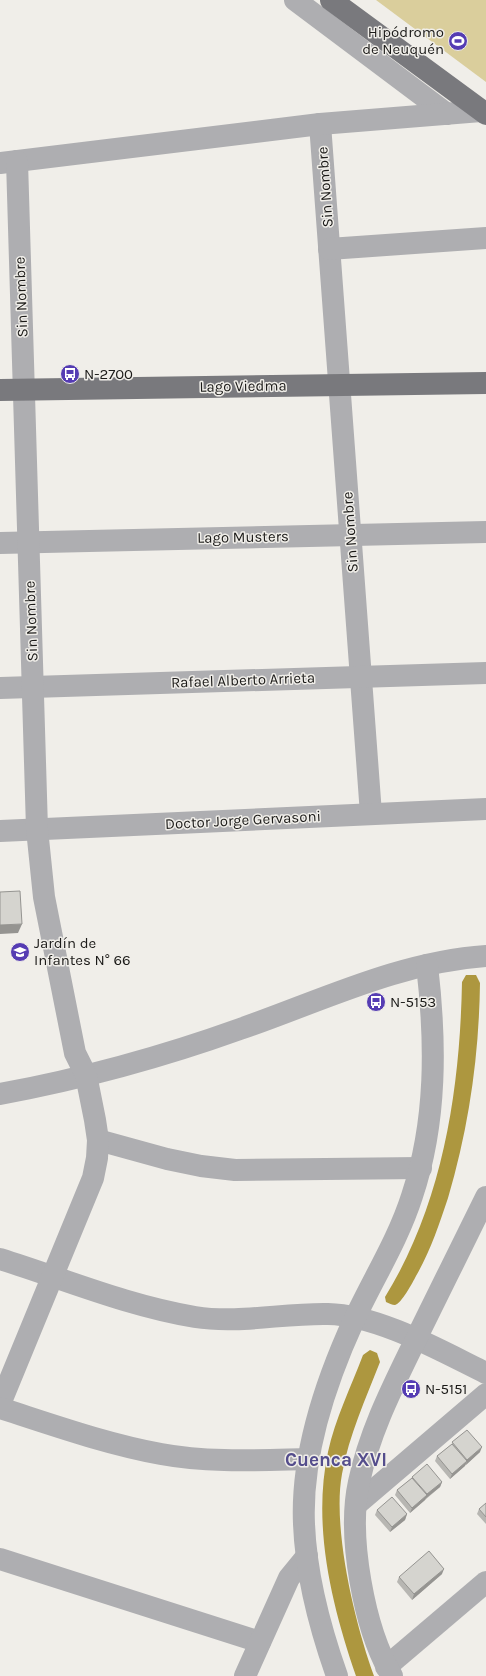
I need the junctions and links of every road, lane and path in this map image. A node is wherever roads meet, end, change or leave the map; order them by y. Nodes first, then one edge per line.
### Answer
1 (295, 0) edge
2 (331, 0) edge
3 (483, 112) edge
4 (447, 114) junction
5 (320, 124) junction
6 (9, 162) edge
7 (486, 238) edge
8 (329, 249) junction
9 (486, 383) edge
10 (339, 385) junction
11 (0, 390) edge
12 (24, 390) junction
13 (486, 532) edge
14 (350, 535) junction
15 (28, 542) junction
16 (0, 543) edge
17 (486, 673) edge
18 (361, 676) junction
19 (33, 687) junction
20 (0, 688) edge
21 (486, 809) edge
22 (371, 814) junction
23 (37, 829) junction
24 (0, 831) edge
25 (486, 956) edge
26 (427, 965) junction
27 (86, 1075) junction
28 (0, 1094) edge
29 (98, 1140) junction
30 (421, 1168) junction
31 (483, 1209) edge
32 (0, 1259) edge
33 (53, 1276) junction
34 (355, 1318) junction
35 (416, 1340) junction
36 (486, 1373) edge
37 (486, 1394) edge
38 (0, 1404) edge
39 (0, 1408) edge
40 (309, 1459) junction
41 (356, 1505) junction
42 (307, 1556) junction
43 (0, 1559) edge
44 (486, 1582) edge
45 (260, 1642) junction
46 (389, 1671) edge
47 (245, 1676) edge
48 (337, 1676) edge

1 - 4 street
2 - 3 main road
3 - 4 street
4 - 5 street
5 - 6 street
5 - 8 street, Sin Nombre
6 - 12 street, Sin Nombre
7 - 8 street, Sin Nombre
8 - 10 street, Sin Nombre
9 - 10 main road, Lago Viedma
10 - 12 main road, Lago Viedma
10 - 14 street, Sin Nombre
11 - 12 main road, Lago Viedma
12 - 15 street, Sin Nombre
13 - 14 street, Lago Musters
14 - 15 street, Lago Musters
14 - 18 street, Sin Nombre
15 - 16 street, Lago Musters
15 - 19 street, Sin Nombre
17 - 18 street, Rafael Alberto Arrieta
18 - 19 street, Rafael Alberto Arrieta
18 - 22 street, Sin Nombre
19 - 20 street, Rafael Alberto Arrieta
19 - 23 street, Sin Nombre
21 - 22 street, Doctor Jorge Gervasoni
22 - 23 street, Doctor Jorge Gervasoni
23 - 24 street, Doctor Jorge Gervasoni
23 - 27 street, Sin Nombre
25 - 26 street
26 - 27 street
26 - 30 street
27 - 28 street
27 - 29 street, Sin Nombre
29 - 30 street
29 - 33 street, Sin Nombre
30 - 34 street
31 - 35 street
32 - 33 street
33 - 34 street
33 - 38 street, Sin Nombre
34 - 35 street
34 - 40 street
35 - 36 street
35 - 41 street
37 - 41 street
39 - 40 street
40 - 42 street
41 - 46 street
42 - 45 street
42 - 48 street
43 - 45 street
44 - 46 street
45 - 47 street

